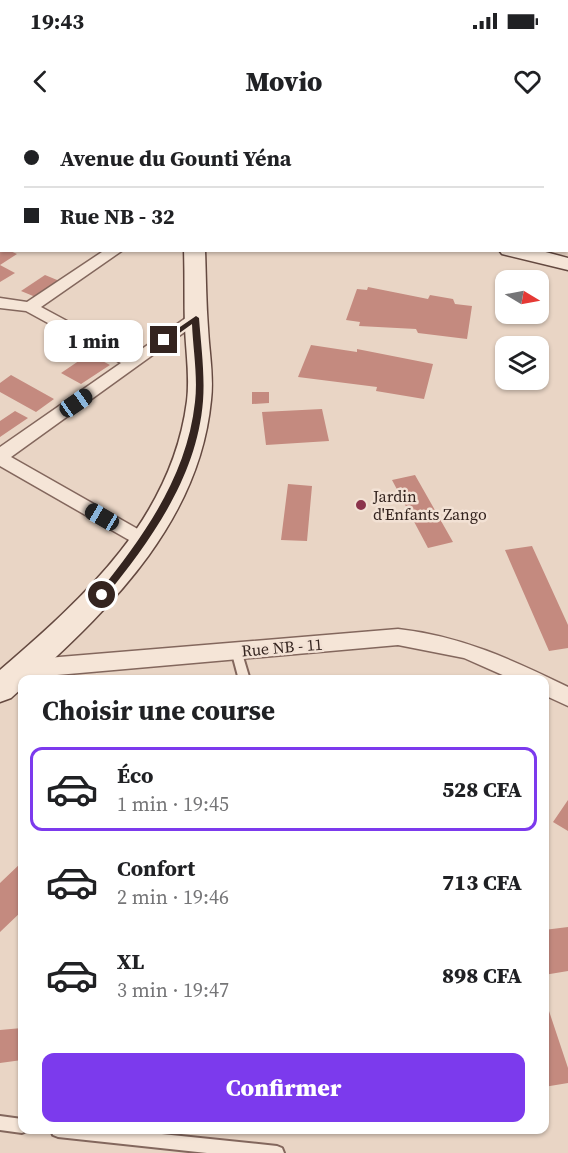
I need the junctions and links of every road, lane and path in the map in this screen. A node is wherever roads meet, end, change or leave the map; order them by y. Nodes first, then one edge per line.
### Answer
1 (114, 252) edge
2 (195, 252) edge
3 (517, 252) edge
4 (568, 264) edge
5 (0, 303) edge
6 (30, 307) junction
7 (196, 318) junction
8 (133, 363) junction
9 (0, 457) edge
10 (143, 541) junction
11 (236, 650) junction
12 (23, 669) junction
13 (244, 675) edge
14 (525, 675) edge
15 (549, 688) edge
16 (0, 689) edge
17 (568, 697) edge
18 (0, 1123) edge
19 (18, 1125) edge
20 (127, 1134) edge
21 (277, 1153) edge

1 - 6 street
2 - 7 street
3 - 4 street
5 - 6 street
6 - 8 street
7 - 8 street
7 - 10 street
8 - 9 street
9 - 10 street
10 - 12 street
11 - 12 street, Rue NB - 11
11 - 13 lane
11 - 14 street, Rue NB - 11
12 - 16 street
15 - 17 street
18 - 19 lane
20 - 21 lane

